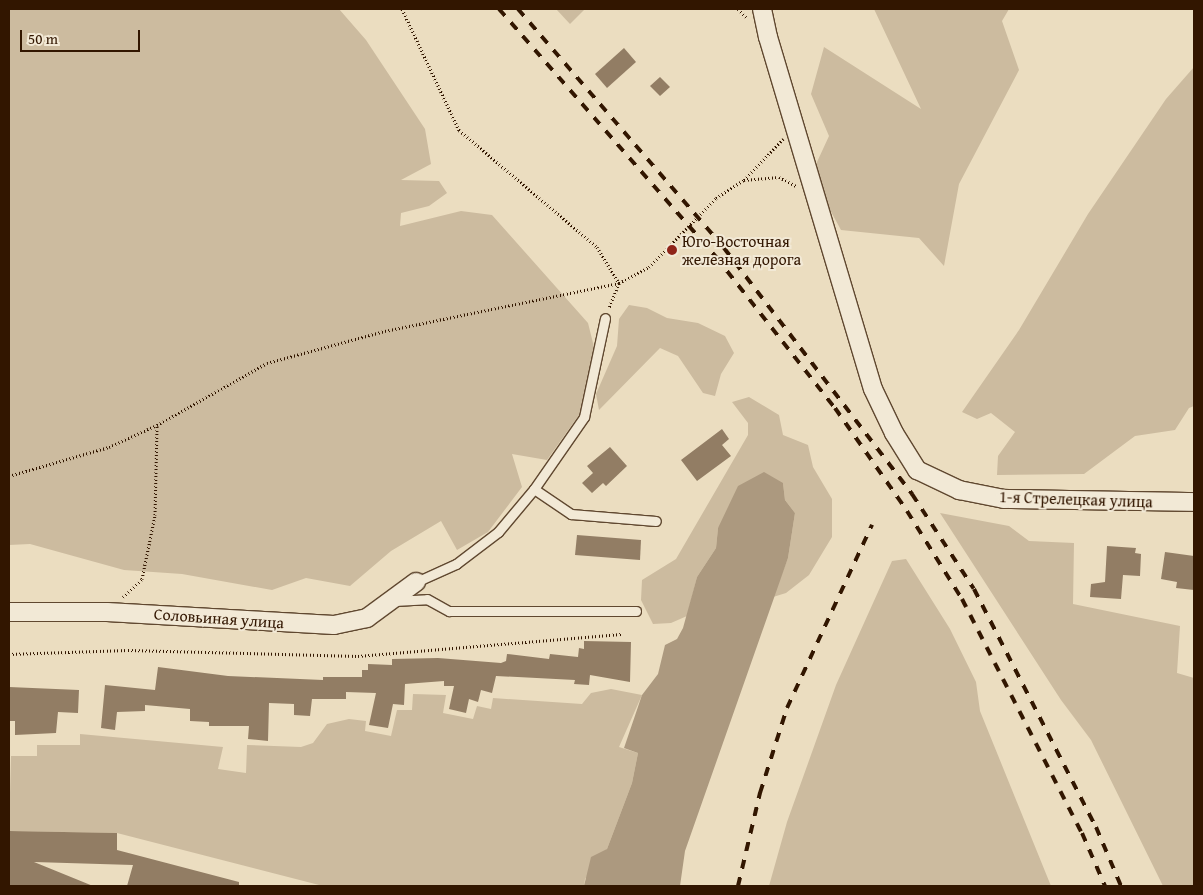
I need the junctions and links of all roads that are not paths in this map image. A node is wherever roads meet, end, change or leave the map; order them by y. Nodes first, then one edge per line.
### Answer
1 (762, 9) edge
2 (605, 318) road end
3 (534, 489) junction
4 (1194, 502) edge
5 (656, 521) dead end
6 (416, 582) joint
7 (388, 601) junction
8 (636, 611) dead end
9 (9, 612) edge

1 - 4 street, 1-я Стрелецкая улица
2 - 3 lane
3 - 5 lane
3 - 6 lane
6 - 7 street, Соловьиная улица
7 - 8 lane
7 - 9 street, Соловьиная улица

